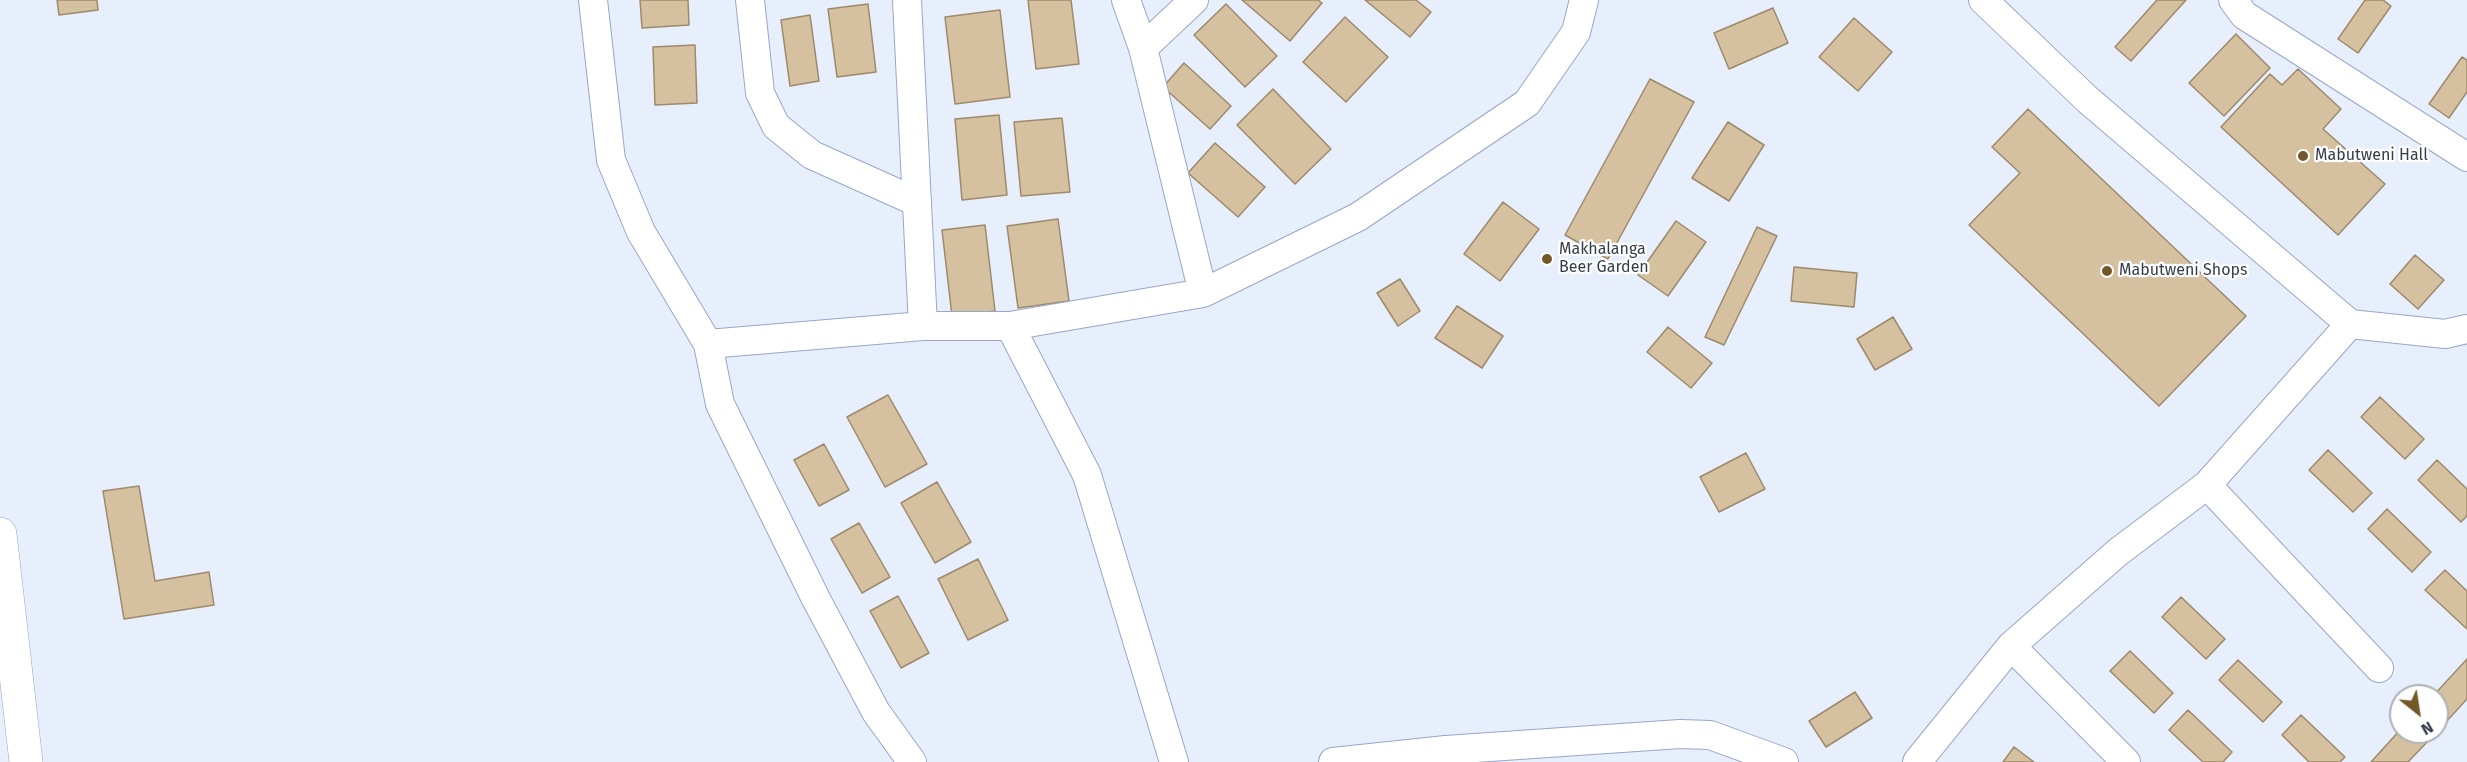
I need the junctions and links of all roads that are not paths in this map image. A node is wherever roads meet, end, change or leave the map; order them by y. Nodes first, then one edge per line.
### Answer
1 (593, 0) edge
2 (750, 0) edge
3 (907, 0) edge
4 (1126, 0) edge
5 (1194, 0) edge
6 (1584, 0) edge
7 (1983, 0) edge
8 (2234, 0) edge
9 (1143, 48) junction
10 (2467, 157) edge
11 (917, 202) junction
12 (1203, 292) junction
13 (2350, 324) junction
14 (923, 326) junction
15 (1010, 326) junction
16 (2467, 329) edge
17 (708, 344) junction
18 (2207, 486) junction
19 (0, 534) edge
20 (2011, 646) junction
21 (2379, 668) dead end
22 (1446, 756) edge
23 (27, 762) edge
24 (912, 762) edge
25 (1174, 762) edge
26 (1333, 762) edge
27 (1784, 762) edge
28 (1917, 762) edge
29 (2126, 762) edge

1 - 17 street
2 - 11 street
3 - 11 street
4 - 9 street
5 - 9 street
6 - 12 street
7 - 13 street
8 - 10 street
9 - 12 street
11 - 14 street
12 - 15 street
13 - 16 street
13 - 18 street
14 - 15 street
14 - 17 street
15 - 25 street
17 - 24 street
18 - 20 street
18 - 21 street
19 - 23 street
20 - 28 street
20 - 29 street
22 - 26 street
22 - 27 street

